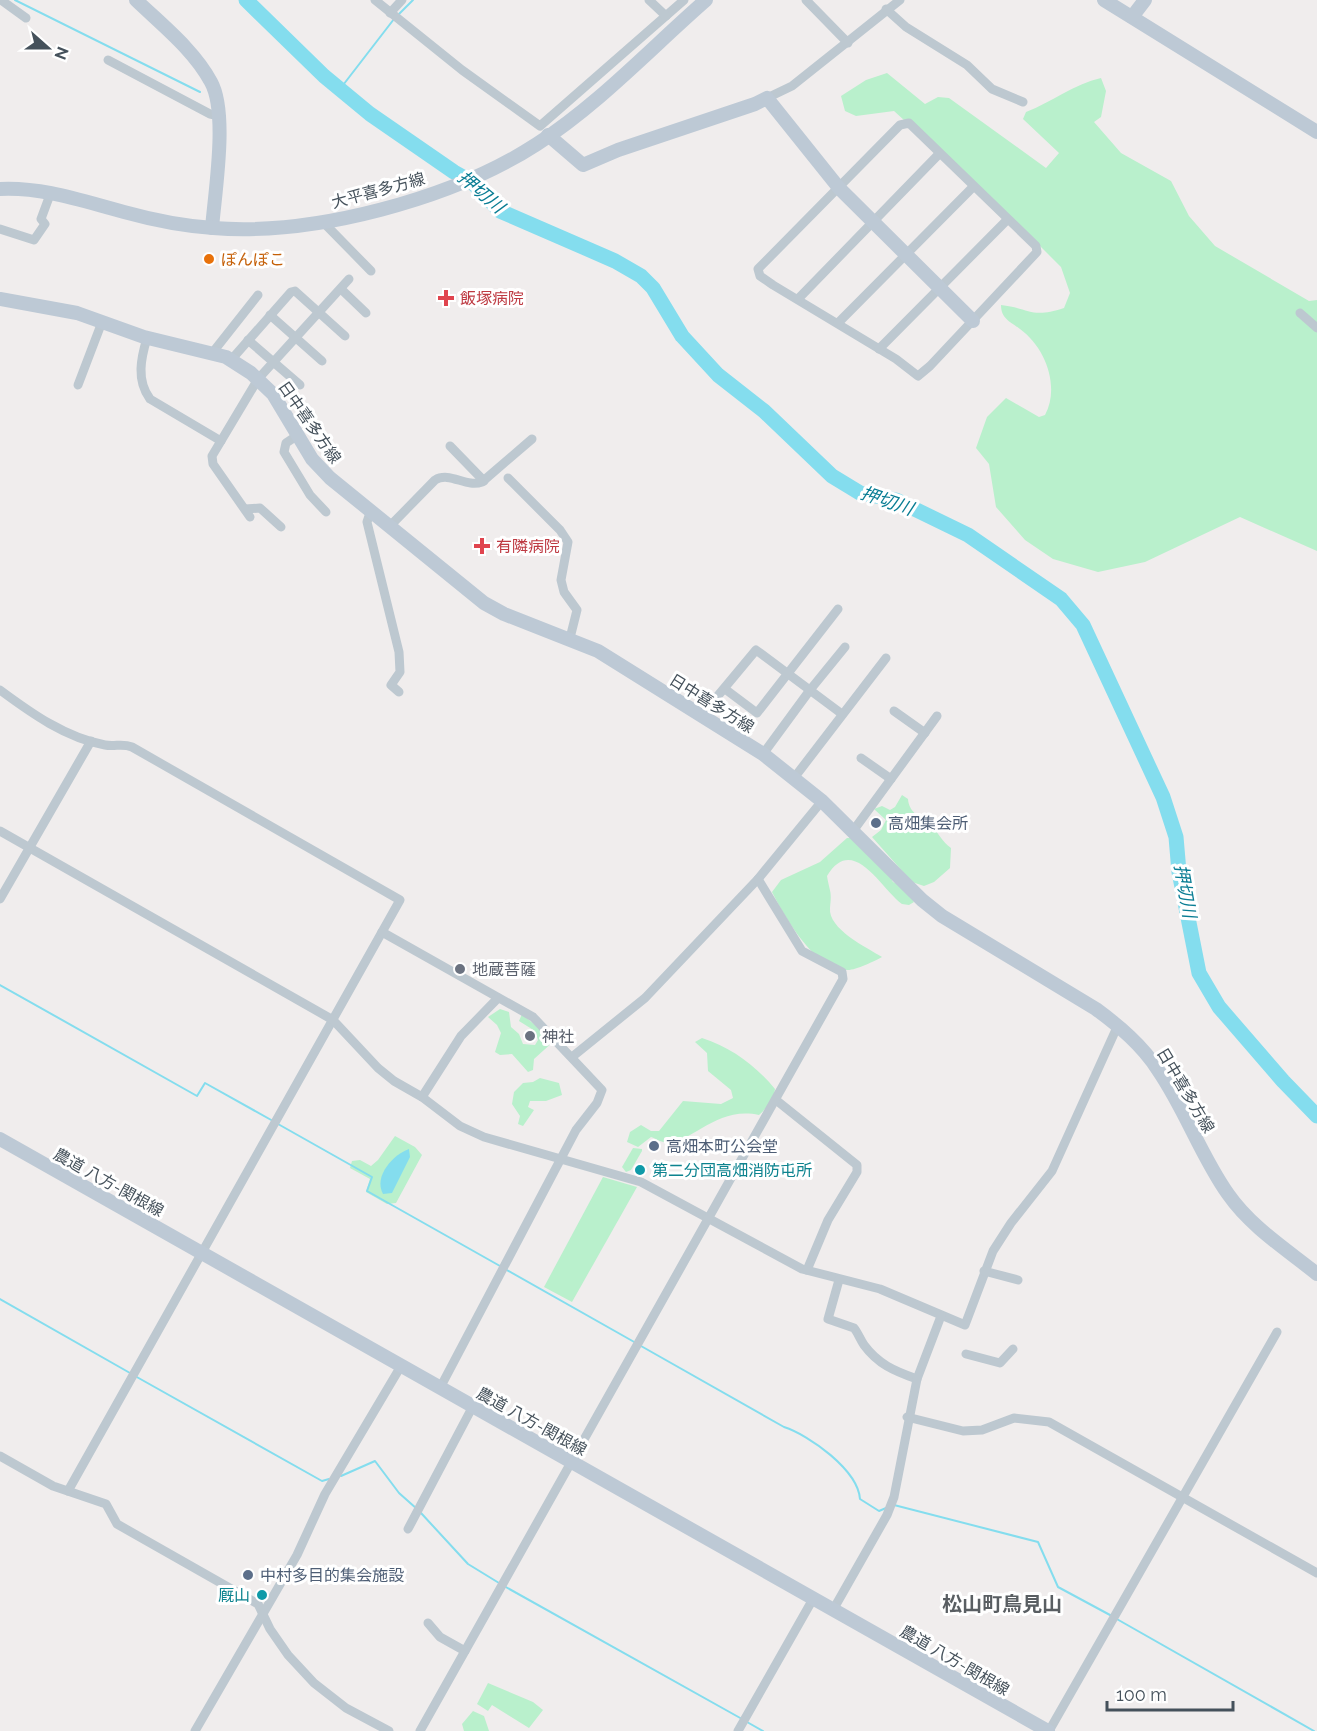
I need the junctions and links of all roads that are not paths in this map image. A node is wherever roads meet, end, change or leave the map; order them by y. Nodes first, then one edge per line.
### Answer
1 (1, 0) edge
2 (136, 0) edge
3 (375, 0) edge
4 (402, 0) edge
5 (649, 0) edge
6 (684, 0) edge
7 (706, 0) edge
8 (806, 0) edge
9 (900, 0) edge
10 (1104, 0) edge
11 (1145, 0) edge
12 (886, 9) junction
13 (390, 13) junction
14 (666, 16) junction
15 (1132, 17) junction
16 (26, 18) dead end
17 (848, 43) junction
18 (108, 60) dead end
19 (767, 98) junction
20 (1023, 102) dead end
21 (220, 116) junction
22 (1317, 132) edge
23 (543, 139) junction
24 (939, 154) junction
25 (839, 188) junction
26 (973, 188) junction
27 (0, 189) edge
28 (51, 192) junction
29 (1007, 220) junction
30 (322, 221) junction
31 (873, 221) junction
32 (212, 228) junction
33 (0, 229) edge
34 (906, 255) junction
35 (371, 271) dead end
36 (349, 279) dead end
37 (940, 288) junction
38 (341, 289) junction
39 (258, 295) dead end
40 (0, 299) edge
41 (798, 299) junction
42 (319, 313) junction
43 (366, 313) dead end
44 (1300, 313) dead end
45 (270, 315) junction
46 (973, 321) junction
47 (102, 322) junction
48 (838, 323) junction
49 (1317, 328) edge
50 (345, 336) dead end
51 (147, 338) junction
52 (297, 338) junction
53 (249, 340) junction
54 (879, 349) junction
55 (213, 352) junction
56 (231, 360) junction
57 (322, 361) dead end
58 (276, 362) junction
59 (258, 379) junction
60 (78, 385) dead end
61 (300, 385) dead end
62 (298, 435) junction
63 (532, 439) dead end
64 (221, 441) junction
65 (450, 446) dead end
66 (508, 478) dead end
67 (484, 481) junction
68 (326, 512) dead end
69 (370, 513) junction
70 (281, 527) dead end
71 (389, 527) junction
72 (838, 609) dead end
73 (570, 638) junction
74 (845, 647) dead end
75 (886, 658) dead end
76 (788, 674) junction
77 (725, 689) junction
78 (0, 690) edge
79 (810, 690) junction
80 (399, 692) dead end
81 (692, 710) junction
82 (894, 711) dead end
83 (842, 714) junction
84 (937, 716) dead end
85 (925, 733) junction
86 (91, 741) junction
87 (763, 754) junction
88 (861, 758) dead end
89 (794, 778) junction
90 (891, 779) junction
91 (822, 801) junction
92 (0, 831) edge
93 (853, 831) junction
94 (29, 848) junction
95 (758, 879) junction
96 (0, 899) edge
97 (382, 932) junction
98 (498, 998) junction
99 (333, 1020) junction
100 (1118, 1025) junction
101 (572, 1057) junction
102 (422, 1097) junction
103 (776, 1100) junction
104 (0, 1139) edge
105 (562, 1160) junction
106 (708, 1218) junction
107 (202, 1254) junction
108 (807, 1270) junction
109 (984, 1271) junction
110 (1317, 1274) edge
111 (840, 1280) junction
112 (1018, 1280) dead end
113 (941, 1316) junction
114 (1277, 1332) dead end
115 (1012, 1348) dead end
116 (966, 1354) dead end
117 (401, 1366) junction
118 (917, 1379) junction
119 (440, 1388) junction
120 (473, 1406) junction
121 (907, 1417) junction
122 (0, 1456) edge
123 (571, 1461) junction
124 (68, 1491) junction
125 (1181, 1496) junction
126 (408, 1529) dead end
127 (1317, 1573) edge
128 (813, 1599) junction
129 (264, 1610) junction
130 (834, 1610) junction
131 (428, 1623) dead end
132 (465, 1652) junction
133 (195, 1731) edge
134 (389, 1731) edge
135 (420, 1731) edge
136 (738, 1731) edge
137 (1048, 1731) edge

1 - 16 street
2 - 21 main road
3 - 13 street
4 - 13 street
5 - 14 street
6 - 14 street
7 - 23 main road, 大平喜多方線
8 - 17 street
9 - 12 street
10 - 15 main road
11 - 15 main road
12 - 17 street
12 - 20 street
13 - 14 street
15 - 22 main road
17 - 19 street
18 - 21 street
19 - 23 main road
19 - 25 main road
21 - 32 main road
23 - 30 main road, 大平喜多方線
24 - 25 street
24 - 26 street
24 - 31 street
25 - 31 main road
25 - 41 street
26 - 29 street
26 - 34 street
27 - 28 main road, 大平喜多方線
28 - 32 main road, 大平喜多方線
28 - 33 street
29 - 37 street
29 - 46 street
30 - 32 main road, 大平喜多方線
30 - 35 street
31 - 34 main road
31 - 41 street
34 - 37 main road
34 - 48 street
36 - 38 street
37 - 46 main road
37 - 54 street
38 - 42 street
38 - 43 street
39 - 55 street
40 - 47 main road, 日中喜多方線
41 - 48 street
42 - 45 street
42 - 50 street
42 - 52 street
44 - 49 street
45 - 52 street
45 - 53 street
46 - 54 street
47 - 51 main road, 日中喜多方線
47 - 60 street
48 - 54 street
51 - 55 main road, 日中喜多方線
51 - 64 street
52 - 57 street
52 - 58 street
53 - 56 street
53 - 58 street
55 - 56 main road, 日中喜多方線
56 - 59 main road, 日中喜多方線
58 - 59 street
58 - 61 street
59 - 62 main road, 日中喜多方線
59 - 64 street
62 - 68 street
62 - 69 main road, 日中喜多方線
63 - 67 street
64 - 70 street
65 - 67 street
66 - 73 street
67 - 71 street
69 - 71 main road, 日中喜多方線
69 - 80 street
71 - 73 main road, 日中喜多方線
72 - 76 street
73 - 81 main road, 日中喜多方線
74 - 79 street
75 - 83 street
76 - 77 street
76 - 77 street
76 - 79 street
77 - 81 street
78 - 86 street
79 - 83 street
79 - 87 street
81 - 87 main road, 日中喜多方線
82 - 85 street
83 - 89 street
84 - 85 street
85 - 90 street
86 - 94 street
86 - 97 street
87 - 89 main road, 日中喜多方線
88 - 90 street
89 - 91 main road, 日中喜多方線
90 - 93 street
91 - 93 main road, 日中喜多方線
91 - 95 street
92 - 94 street
93 - 100 main road, 日中喜多方線
94 - 96 street
94 - 99 street
95 - 101 street
95 - 103 street
97 - 98 street
97 - 99 street
98 - 101 street
98 - 102 street
99 - 102 street
99 - 107 street
100 - 109 street
100 - 110 main road, 日中喜多方線
101 - 105 street
102 - 105 street
103 - 106 street
103 - 108 street
104 - 107 main road, 農道 八方-関根線
105 - 106 street
105 - 119 street
106 - 108 street
106 - 123 street
107 - 117 main road, 農道 八方-関根線
107 - 124 street
108 - 111 street
109 - 112 street
109 - 113 street
111 - 113 street
111 - 118 street
113 - 118 street
114 - 125 street
115 - 116 street
117 - 119 main road, 農道 八方-関根線
117 - 129 street
118 - 121 street
119 - 120 main road, 農道 八方-関根線
120 - 123 main road, 農道 八方-関根線
120 - 126 street
121 - 125 street
121 - 130 street
122 - 124 street
123 - 128 main road, 農道 八方-関根線
123 - 132 street
124 - 129 street
125 - 127 street
125 - 137 street
128 - 130 main road, 農道 八方-関根線
128 - 136 street
129 - 133 street
129 - 134 street
130 - 137 main road, 農道 八方-関根線
131 - 132 street
132 - 135 street

